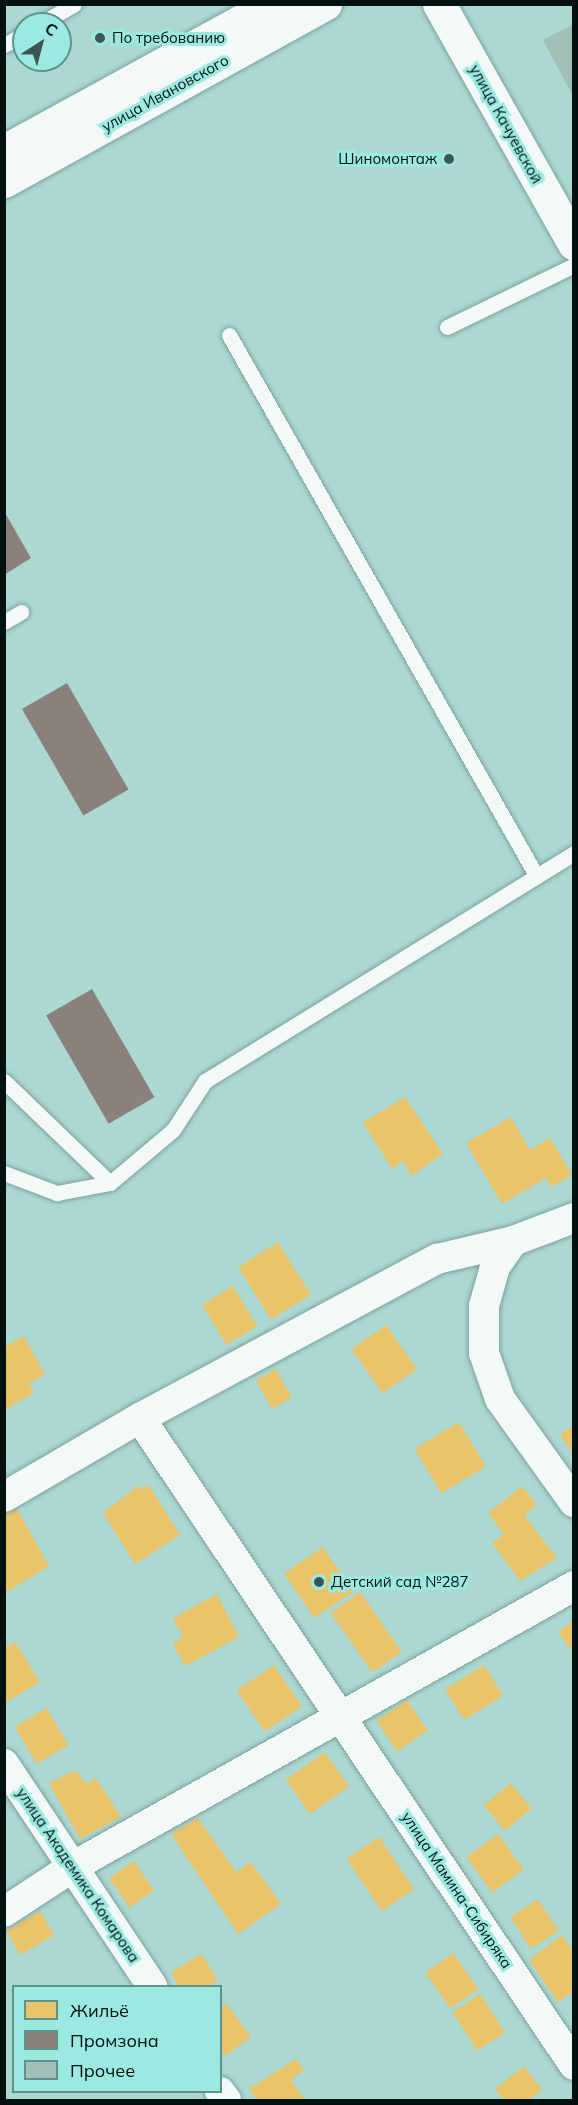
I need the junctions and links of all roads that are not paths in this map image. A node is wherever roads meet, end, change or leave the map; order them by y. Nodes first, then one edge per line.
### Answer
1 (74, 4) edge
2 (273, 4) edge
3 (325, 4) edge
4 (439, 4) edge
5 (60, 12) edge
6 (4, 151) edge
7 (4, 181) edge
8 (573, 244) edge
9 (573, 265) edge
10 (447, 327) dead end
11 (230, 335) dead end
12 (21, 612) dead end
13 (4, 622) edge
14 (573, 853) edge
15 (536, 875) junction
16 (4, 1081) edge
17 (4, 1173) edge
18 (110, 1183) junction
19 (573, 1218) edge
20 (513, 1241) junction
21 (140, 1418) junction
22 (4, 1497) edge
23 (573, 1502) edge
24 (573, 1586) edge
25 (341, 1715) junction
26 (4, 1764) edge
27 (74, 1866) junction
28 (4, 1912) edge
29 (151, 1985) edge
30 (573, 2065) edge

1 - 5 lane
2 - 6 street, улица Ивановского
3 - 7 street, улица Ивановского
4 - 8 street, улица Качуевской
9 - 10 lane
11 - 15 lane
12 - 13 lane
14 - 15 lane
15 - 18 lane
16 - 18 lane
17 - 18 lane
19 - 20 street
20 - 21 street
20 - 23 street
21 - 22 street
21 - 25 street, улица Мамина-Сибиряка
24 - 25 street
25 - 27 street
25 - 30 street, улица Мамина-Сибиряка
26 - 27 street, улица Академика Комарова
27 - 28 street
27 - 29 street, улица Академика Комарова

